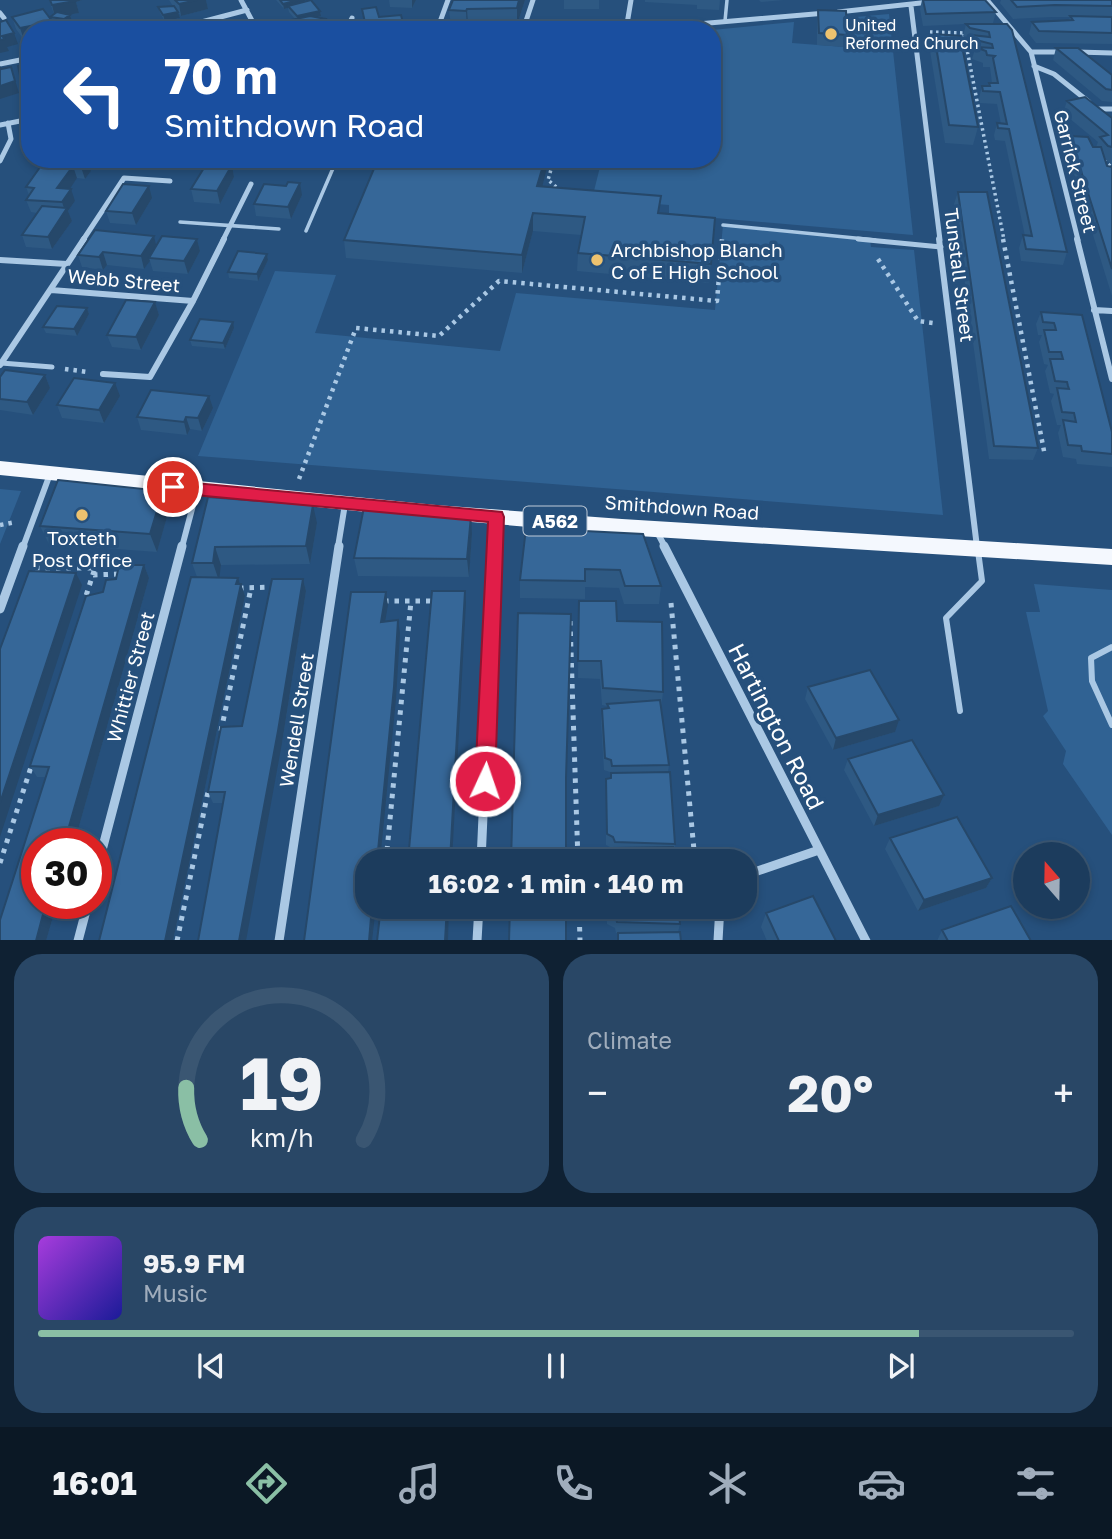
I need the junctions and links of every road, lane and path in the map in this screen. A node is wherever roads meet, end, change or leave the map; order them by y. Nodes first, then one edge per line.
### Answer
1 (241, 0) edge
2 (448, 0) edge
3 (533, 0) edge
4 (631, 0) edge
5 (727, 0) edge
6 (948, 0) edge
7 (987, 0) edge
8 (911, 6) junction
9 (247, 10) junction
10 (352, 18) dead end
11 (205, 21) edge
12 (252, 21) edge
13 (350, 21) edge
14 (440, 21) edge
15 (526, 21) edge
16 (628, 21) edge
17 (721, 22) edge
18 (725, 22) junction
19 (914, 31) junction
20 (964, 33) junction
21 (1016, 34) junction
22 (1031, 52) junction
23 (1112, 52) edge
24 (21, 60) edge
25 (0, 64) edge
26 (1034, 66) junction
27 (1098, 109) junction
28 (1112, 110) edge
29 (1105, 115) edge
30 (21, 121) edge
31 (8, 123) junction
32 (0, 125) edge
33 (1095, 153) edge
34 (0, 161) edge
35 (1112, 167) edge
36 (333, 168) edge
37 (551, 168) edge
38 (170, 181) dead end
39 (251, 184) dead end
40 (566, 195) edge
41 (180, 222) dead end
42 (231, 225) junction
43 (723, 225) joint
44 (279, 229) dead end
45 (306, 231) dead end
46 (865, 239) junction
47 (941, 247) junction
48 (0, 260) edge
49 (67, 264) junction
50 (51, 290) junction
51 (193, 301) junction
52 (1094, 310) junction
53 (1112, 311) edge
54 (951, 324) junction
55 (0, 364) edge
56 (52, 367) joint
57 (103, 373) joint
58 (1112, 379) edge
59 (1045, 456) dead end
60 (0, 468) edge
61 (50, 474) junction
62 (197, 490) junction
63 (291, 499) junction
64 (345, 504) junction
65 (496, 517) junction
66 (655, 528) junction
67 (977, 548) junction
68 (1112, 557) edge
69 (15, 569) junction
70 (134, 574) edge
71 (93, 575) junction
72 (278, 587) edge
73 (238, 588) edge
74 (251, 588) junction
75 (689, 594) junction
76 (85, 601) edge
77 (371, 601) edge
78 (411, 601) junction
79 (438, 601) edge
80 (0, 609) edge
81 (558, 621) edge
82 (1112, 648) edge
83 (960, 712) dead end
84 (1112, 725) edge
85 (220, 737) edge
86 (34, 758) edge
87 (211, 778) edge
88 (108, 828) edge
89 (387, 849) edge
90 (482, 849) edge
91 (578, 849) edge
92 (694, 849) edge
93 (819, 850) junction
94 (0, 863) edge
95 (757, 871) edge
96 (84, 919) edge
97 (478, 919) edge
98 (579, 919) edge
99 (719, 919) edge
100 (78, 940) edge
101 (177, 940) edge
102 (279, 940) edge
103 (477, 940) edge
104 (580, 940) edge
105 (718, 940) edge
106 (866, 940) edge

1 - 9 street
2 - 14 street
3 - 15 street
4 - 16 street
5 - 18 lane
6 - 8 street
7 - 21 street
8 - 18 street
8 - 19 street, Tunstall Street
9 - 11 street
9 - 12 street
10 - 13 street
17 - 18 street
19 - 20 path
19 - 47 street, Tunstall Street
20 - 21 path
20 - 59 path
21 - 22 street
22 - 23 street
22 - 26 street, Garrick Street
24 - 25 street
26 - 27 street
26 - 52 street, Garrick Street
27 - 28 street
27 - 29 street
30 - 31 street
31 - 32 street
31 - 34 street
33 - 35 path
36 - 45 lane
37 - 40 path
38 - 49 street, Webb Street
39 - 42 street, Webb Street
41 - 42 lane
42 - 44 lane
42 - 51 street, Webb Street
43 - 46 lane
43 - 63 path
46 - 47 lane
46 - 54 path
47 - 54 street, Tunstall Street
48 - 49 street
49 - 50 street, Webb Street
50 - 51 street, Webb Street
50 - 55 street, Webb Street
51 - 57 street, Webb Street
52 - 53 street
52 - 58 street, Garrick Street
54 - 67 street, Tunstall Street
55 - 56 lane
56 - 57 path
60 - 61 highway, Smithdown Road / A562
61 - 62 highway, Smithdown Road / A562
61 - 69 street
62 - 63 highway, Smithdown Road / A562
62 - 88 street, Whittier Street
63 - 64 highway, Smithdown Road / A562
64 - 65 highway, Smithdown Road / A562
64 - 102 street, Wendell Street
65 - 66 highway, Smithdown Road / A562
65 - 90 street
66 - 67 highway, Smithdown Road / A562
66 - 75 street, Hartington Road
67 - 68 highway, Smithdown Road / A562
67 - 83 lane
69 - 71 path
69 - 80 street
70 - 71 path
71 - 76 path
72 - 74 path
73 - 74 path
74 - 85 path
75 - 92 path
75 - 93 street, Hartington Road
77 - 78 path
78 - 79 path
78 - 89 path
81 - 91 path
82 - 84 lane
86 - 94 path
87 - 101 path
93 - 95 street
93 - 106 street, Hartington Road
96 - 100 street
97 - 103 street
98 - 104 path
99 - 105 street

